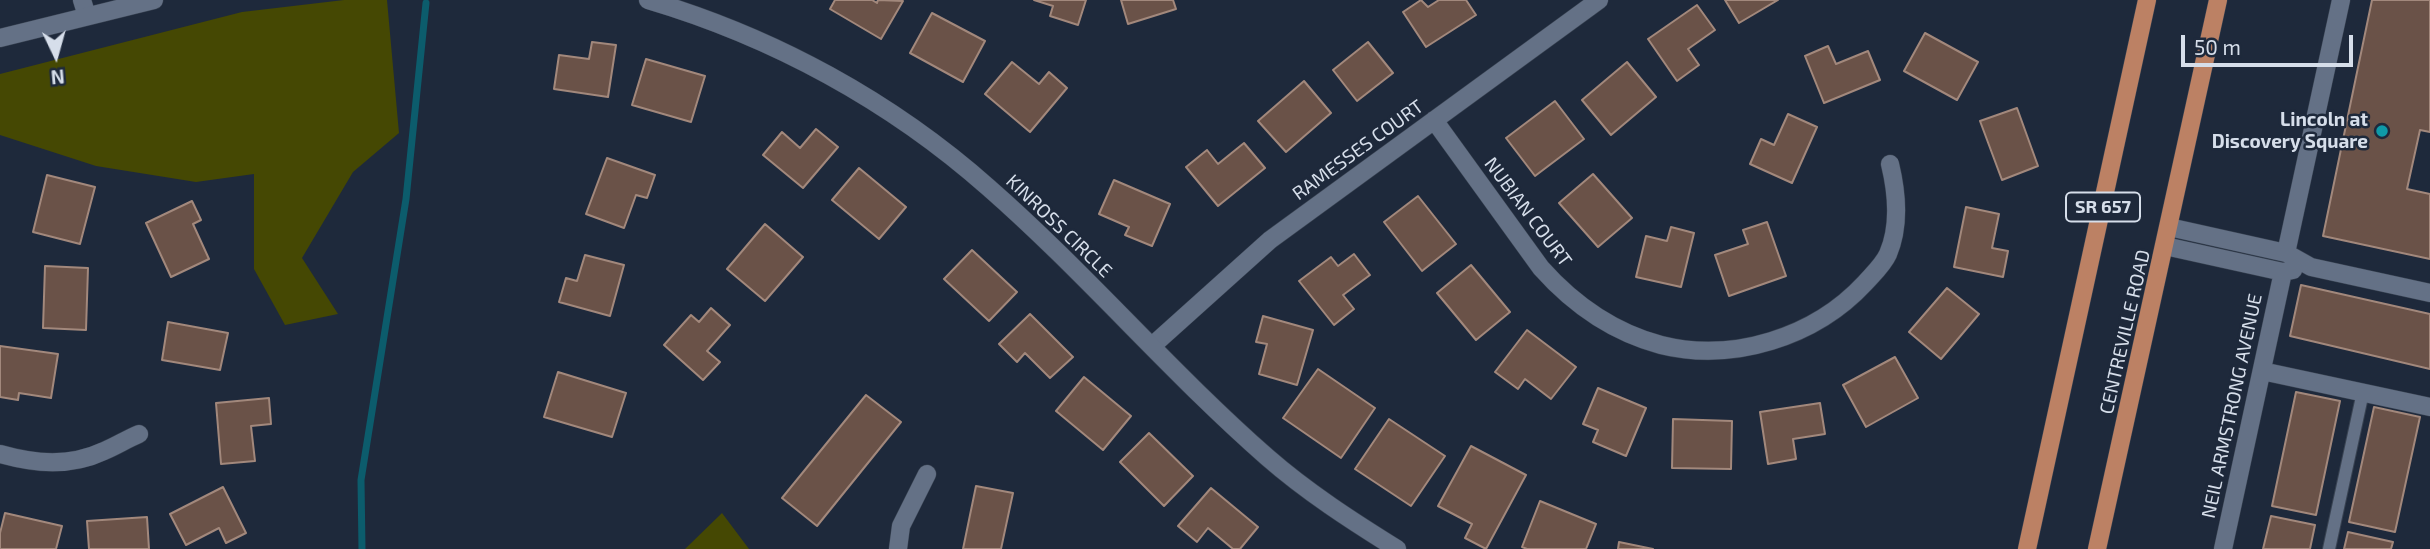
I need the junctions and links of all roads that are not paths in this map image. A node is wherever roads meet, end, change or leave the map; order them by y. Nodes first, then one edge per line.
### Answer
1 (154, 0) edge
2 (1599, 0) edge
3 (2147, 0) edge
4 (2218, 0) edge
5 (2341, 0) edge
6 (659, 2) edge
7 (84, 8) edge
8 (0, 38) edge
9 (1434, 120) junction
10 (1890, 164) dead end
11 (2169, 227) junction
12 (2165, 246) junction
13 (2286, 253) junction
14 (2311, 267) junction
15 (2283, 272) junction
16 (2430, 293) edge
17 (1152, 346) junction
18 (2262, 370) junction
19 (2363, 392) junction
20 (2430, 407) edge
21 (139, 434) dead end
22 (0, 454) edge
23 (928, 474) dead end
24 (898, 549) edge
25 (1397, 549) edge
26 (2027, 549) edge
27 (2097, 549) edge
28 (2223, 549) edge
29 (2329, 549) edge

1 - 7 street
2 - 9 street, RAMESSES COURT
3 - 26 main road, SR 657
4 - 11 main road, CENTREVILLE ROAD
5 - 13 street
6 - 17 street, KINROSS CIRCLE
7 - 8 street
9 - 10 street, NUBIAN COURT
9 - 17 street, RAMESSES COURT
11 - 12 main road, CENTREVILLE ROAD
11 - 13 street
12 - 15 street
12 - 27 main road, CENTREVILLE ROAD
13 - 14 street
14 - 15 street
14 - 16 street
15 - 18 street, NEIL ARMSTRONG AVENUE
17 - 25 street, KINROSS CIRCLE
18 - 19 street
18 - 28 street, NEIL ARMSTRONG AVENUE
19 - 20 street
19 - 29 lane
21 - 22 street
23 - 24 street

